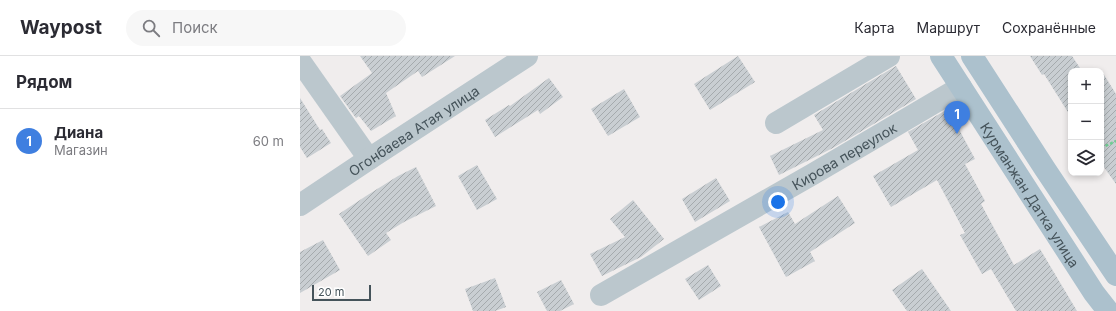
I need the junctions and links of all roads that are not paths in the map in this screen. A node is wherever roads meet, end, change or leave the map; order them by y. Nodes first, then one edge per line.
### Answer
1 (528, 56) edge
2 (889, 56) edge
3 (941, 56) edge
4 (972, 56) edge
5 (300, 61) edge
6 (961, 87) junction
7 (776, 123) dead end
8 (369, 159) junction
9 (300, 206) edge
10 (1116, 275) edge
11 (601, 295) dead end
12 (1108, 311) edge

1 - 8 street, Огонбаева Атая улица
2 - 7 street
3 - 6 main road, Курманжан Датка улица
4 - 10 main road, Курманжан Датка улица
5 - 8 street
6 - 11 street, Кирова переулок
6 - 12 main road, Курманжан Датка улица
8 - 9 street, Огонбаева Атая улица

